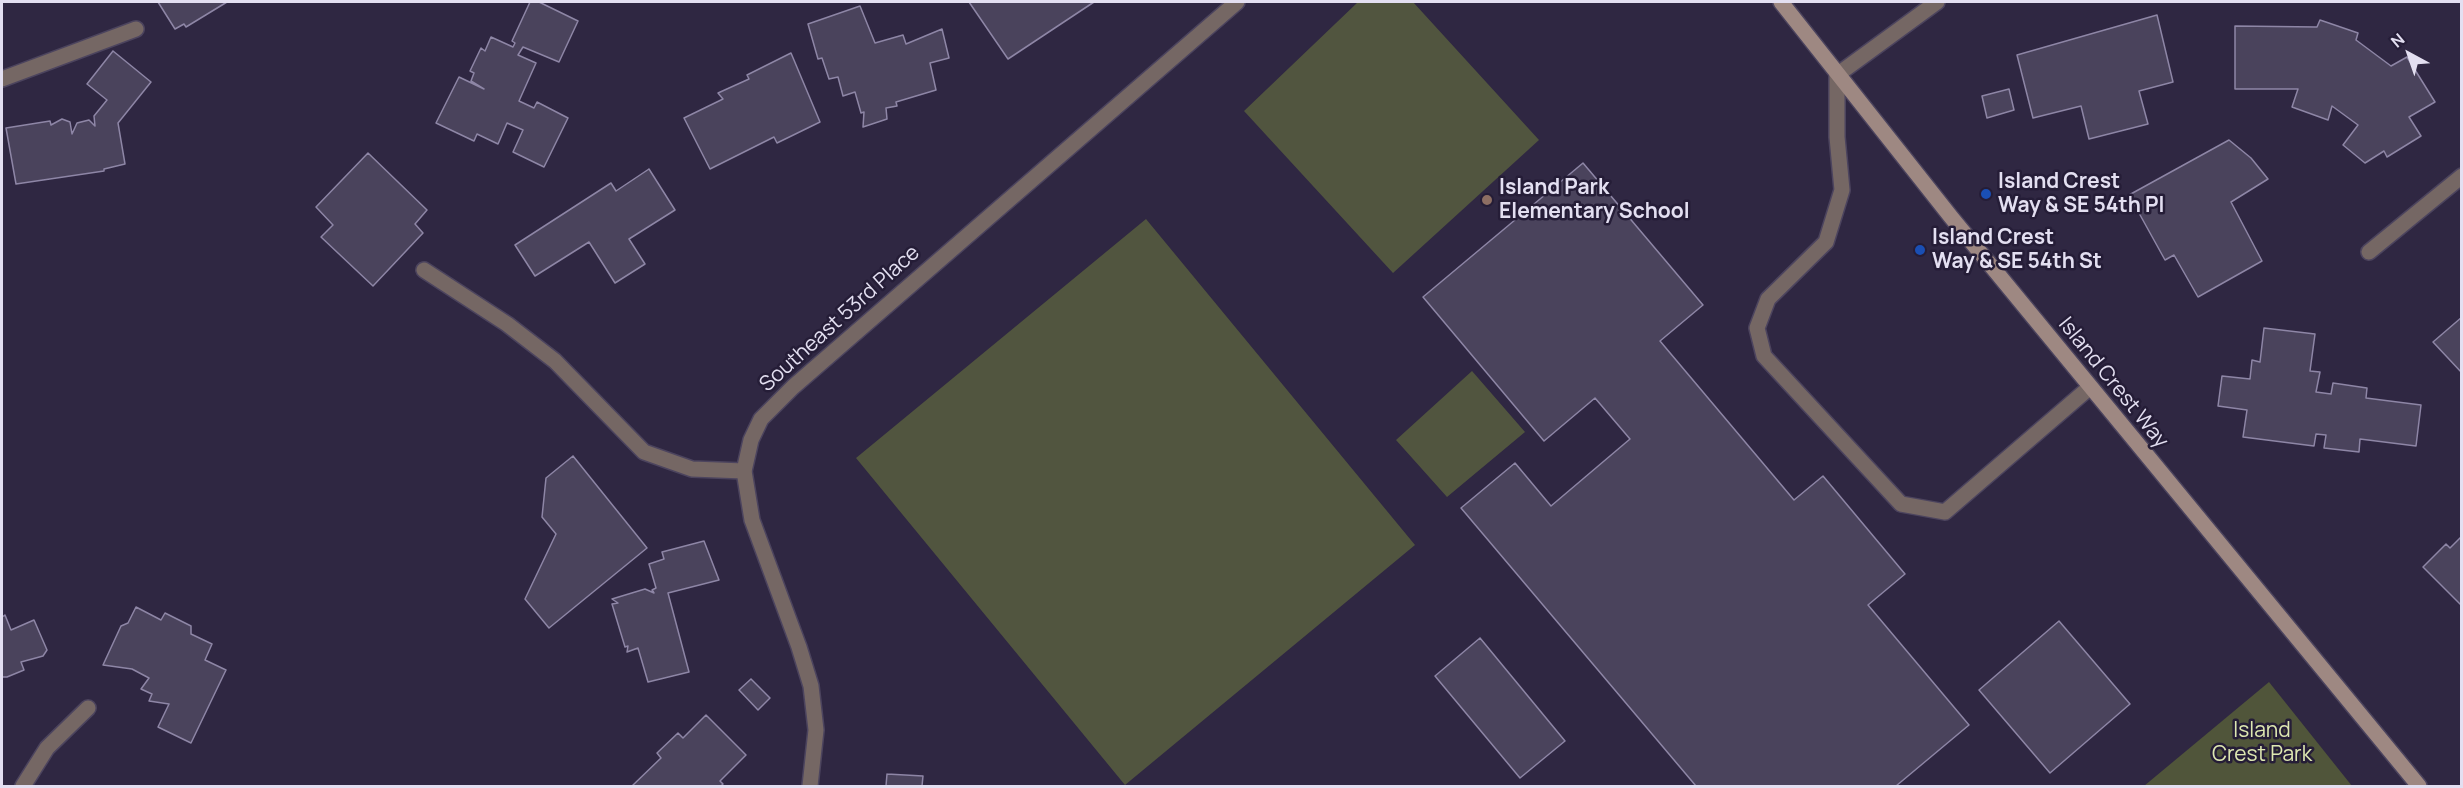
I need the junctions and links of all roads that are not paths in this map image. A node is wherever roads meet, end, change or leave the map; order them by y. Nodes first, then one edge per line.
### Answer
1 (1237, 2) edge
2 (1781, 2) edge
3 (1937, 2) edge
4 (136, 29) dead end
5 (1837, 75) junction
6 (2, 80) edge
7 (2462, 176) edge
8 (2369, 252) dead end
9 (424, 270) dead end
10 (2089, 388) junction
11 (744, 471) junction
12 (88, 708) dead end
13 (23, 786) edge
14 (810, 786) edge
15 (2419, 786) edge

1 - 11 street, Southeast 53rd Place
2 - 5 main road, Island Crest Way
3 - 5 street
4 - 6 street
5 - 10 main road, Island Crest Way
5 - 10 street
7 - 8 street
9 - 11 street
10 - 15 main road, Island Crest Way
11 - 14 street, Southeast 53rd Place
12 - 13 street

